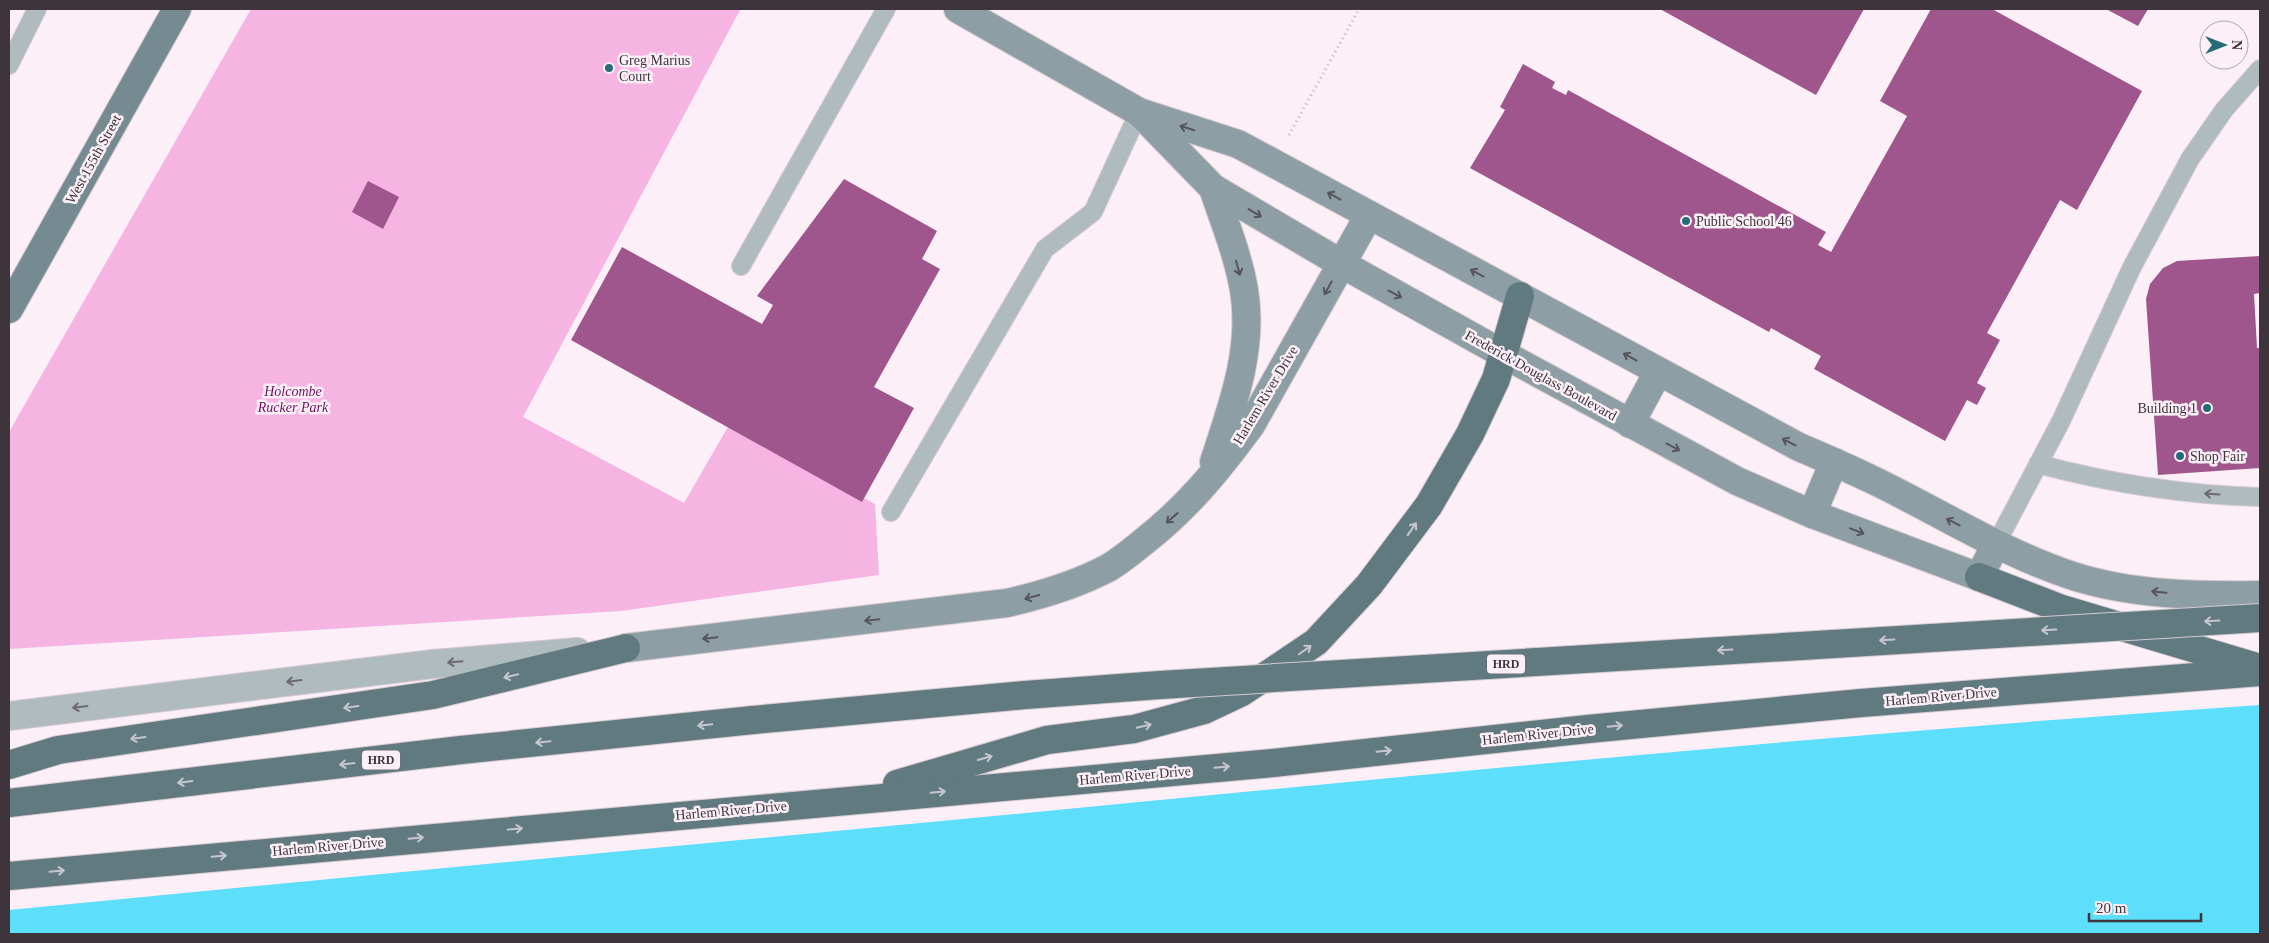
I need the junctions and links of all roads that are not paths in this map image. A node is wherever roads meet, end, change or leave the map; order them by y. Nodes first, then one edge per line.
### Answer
1 (37, 9) edge
2 (177, 9) edge
3 (183, 9) edge
4 (886, 9) edge
5 (958, 9) edge
6 (9, 65) edge
7 (2260, 69) edge
8 (1139, 112) junction
9 (1213, 188) junction
10 (1369, 215) junction
11 (1342, 264) junction
12 (741, 266) dead end
13 (1520, 296) junction
14 (9, 309) edge
15 (9, 319) edge
16 (1504, 355) junction
17 (1658, 372) junction
18 (1630, 424) junction
19 (1834, 462) junction
20 (2038, 464) junction
21 (1207, 484) junction
22 (2260, 497) edge
23 (891, 512) dead end
24 (1812, 514) junction
25 (1996, 544) junction
26 (1979, 577) junction
27 (2260, 595) edge
28 (2260, 618) edge
29 (626, 648) junction
30 (2260, 670) edge
31 (9, 716) edge
32 (9, 765) edge
33 (838, 801) junction
34 (9, 802) edge
35 (9, 876) edge

1 - 6 lane
2 - 14 main road, West 155th Street
3 - 15 main road
4 - 12 lane
5 - 8 main road, Frederick Douglass Boulevard
7 - 20 lane
8 - 9 main road, Frederick Douglass Boulevard
10 -> 8 main road, Frederick Douglass Boulevard
8 - 23 lane
9 -> 11 main road, Frederick Douglass Boulevard
9 -> 21 main road
10 - 11 main road, Harlem River Drive
13 -> 10 main road, Frederick Douglass Boulevard
11 -> 16 main road, Frederick Douglass Boulevard
11 -> 21 main road, Harlem River Drive
13 - 16 highway
17 -> 13 main road, Frederick Douglass Boulevard
16 - 18 main road, Frederick Douglass Boulevard
33 -> 16 highway
17 - 18 main road
19 -> 17 main road, Frederick Douglass Boulevard
18 -> 24 main road, Frederick Douglass Boulevard
19 - 24 main road
25 -> 19 main road, Frederick Douglass Boulevard
22 -> 20 lane
20 - 25 lane
21 -> 29 main road, Harlem River Drive
24 -> 26 main road, Frederick Douglass Boulevard
25 - 26 main road
27 -> 25 main road
26 - 30 highway
28 -> 34 highway, HRD, bridge
29 -> 31 street, Harlem River Drive
29 -> 32 highway
33 -> 30 highway, Harlem River Drive
35 -> 33 highway, Harlem River Drive

